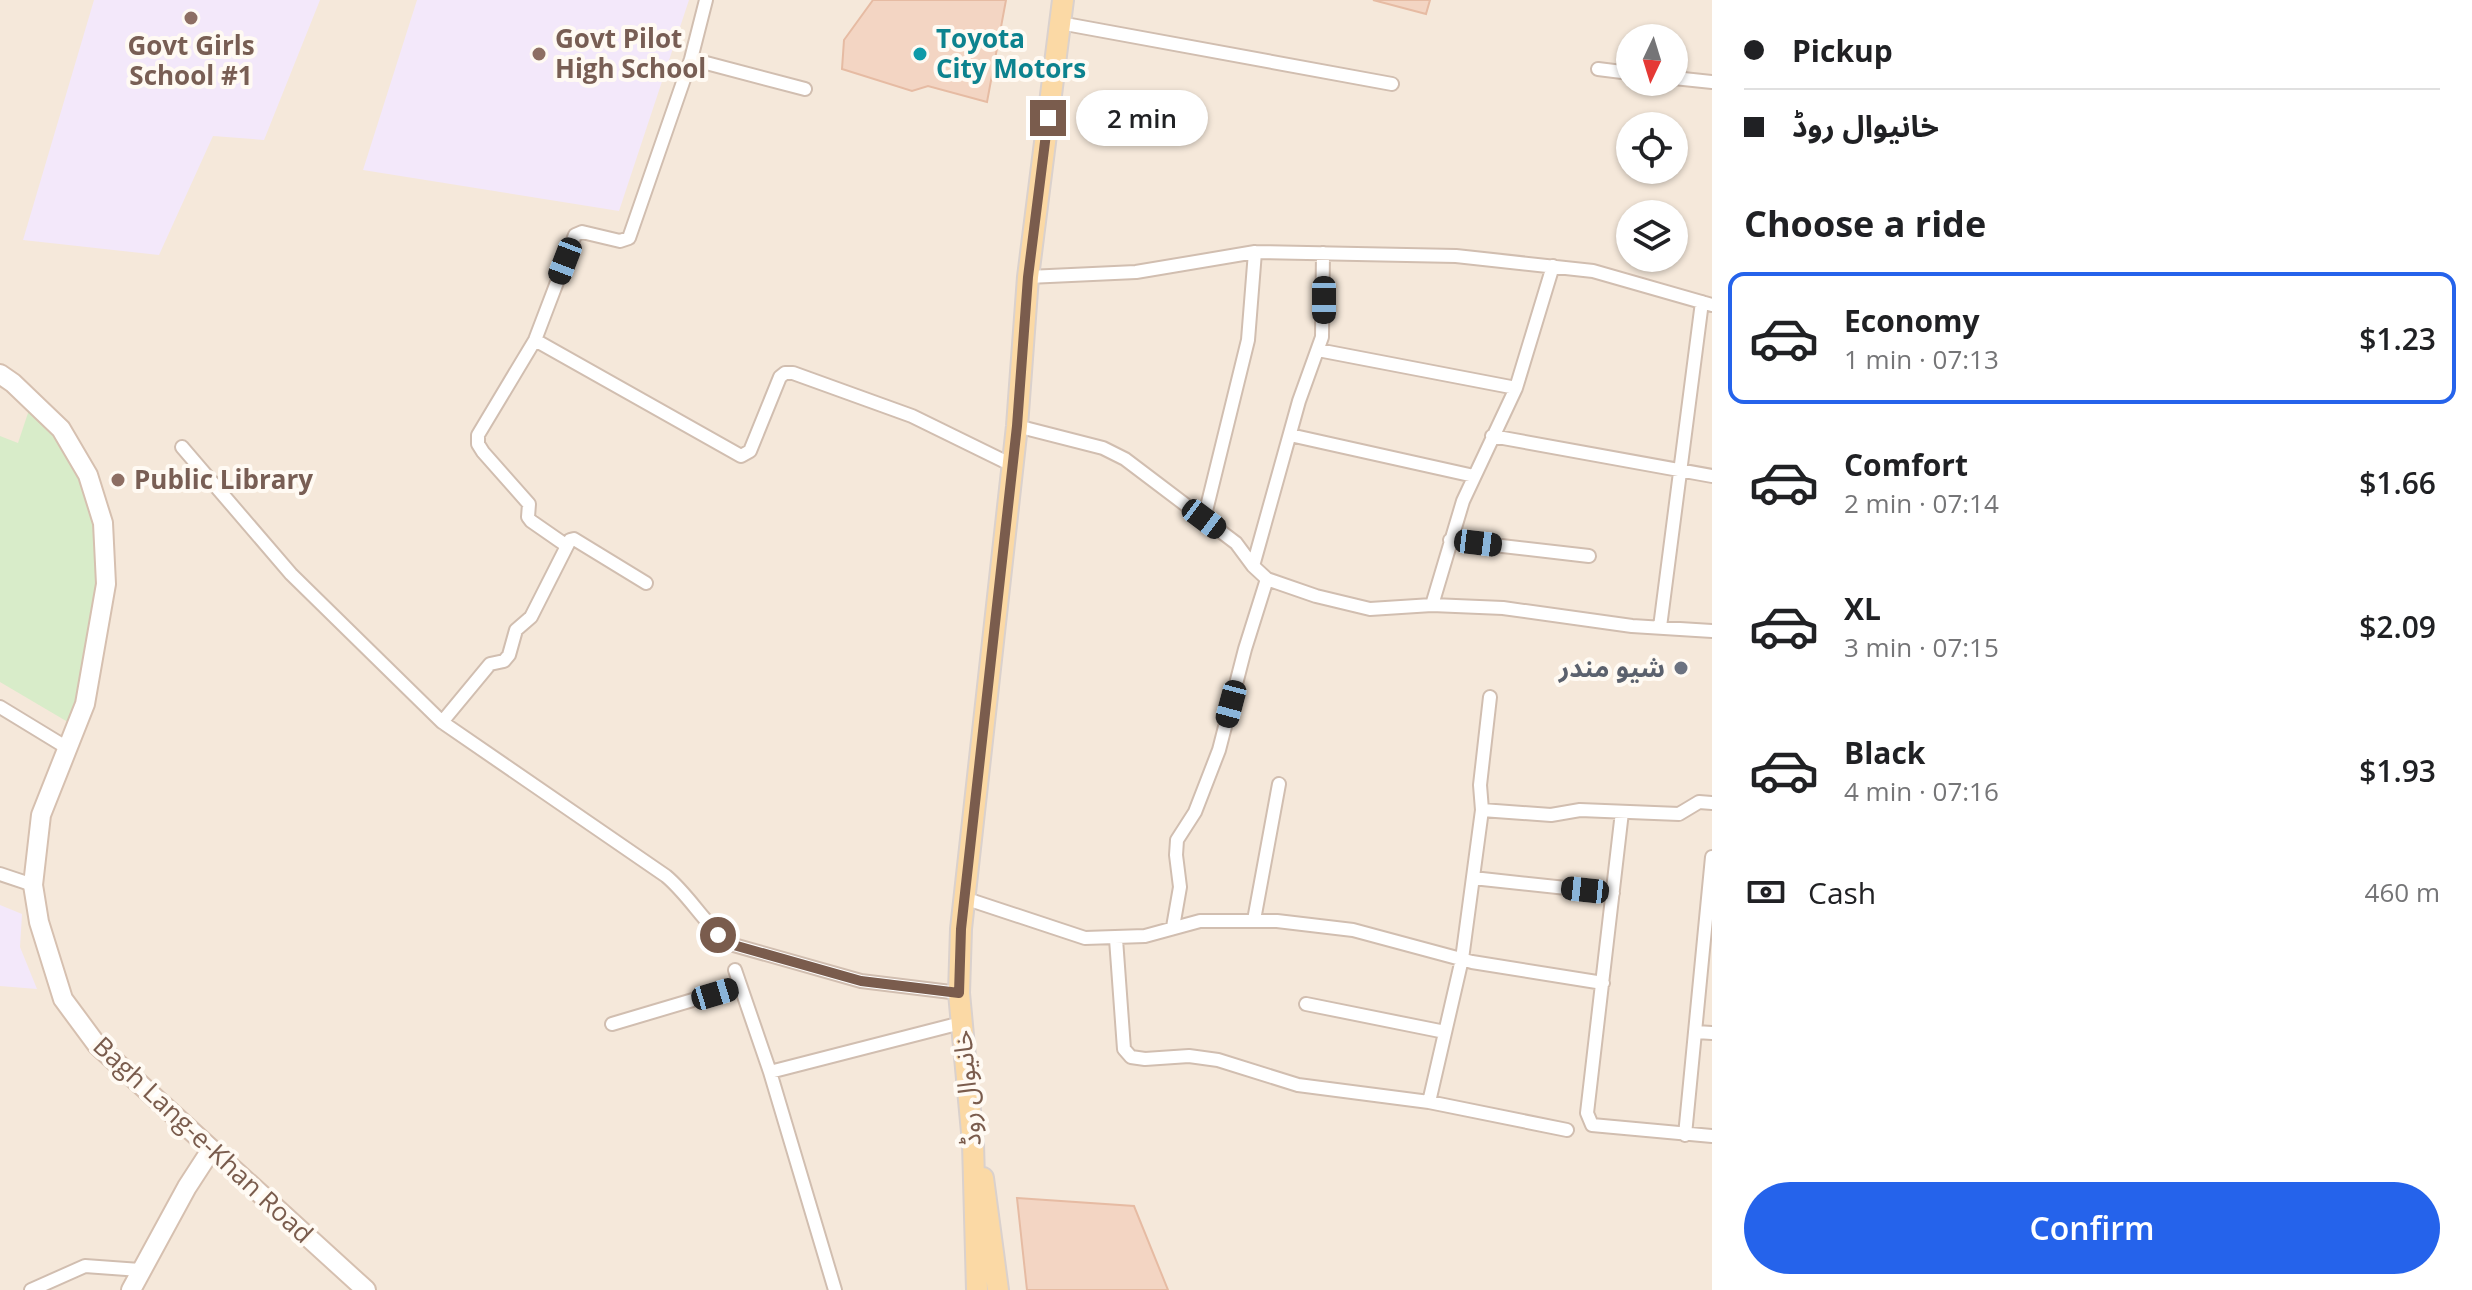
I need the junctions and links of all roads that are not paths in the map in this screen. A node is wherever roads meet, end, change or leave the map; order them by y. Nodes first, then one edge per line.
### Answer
1 (706, 0) edge
2 (1063, 0) edge
3 (1060, 23) junction
4 (691, 59) junction
5 (1598, 69) dead end
6 (1616, 71) edge
7 (1688, 79) edge
8 (1712, 82) edge
9 (1392, 84) dead end
10 (805, 89) dead end
11 (1255, 252) junction
12 (1323, 253) junction
13 (1553, 266) junction
14 (1028, 277) junction
15 (1707, 304) edge
16 (535, 340) junction
17 (1318, 350) junction
18 (0, 374) edge
19 (1516, 388) junction
20 (1017, 426) junction
21 (1290, 435) junction
22 (1492, 436) junction
23 (182, 447) dead end
24 (1012, 465) junction
25 (1680, 470) junction
26 (1474, 476) junction
27 (1712, 476) edge
28 (1204, 519) junction
29 (1450, 540) junction
30 (567, 546) junction
31 (1589, 556) dead end
32 (1253, 566) junction
33 (1267, 579) junction
34 (646, 583) dead end
35 (1432, 605) junction
36 (1660, 627) junction
37 (1712, 631) edge
38 (1490, 697) dead end
39 (0, 707) edge
40 (442, 722) junction
41 (69, 749) junction
42 (1279, 784) dead end
43 (1712, 803) edge
44 (1482, 810) junction
45 (1622, 812) junction
46 (1712, 857) edge
47 (0, 874) edge
48 (1473, 878) junction
49 (33, 885) junction
50 (1613, 893) junction
51 (964, 898) junction
52 (1710, 902) edge
53 (1254, 920) junction
54 (1173, 927) junction
55 (1116, 939) junction
56 (1462, 959) junction
57 (735, 970) dead end
58 (1603, 983) junction
59 (740, 986) junction
60 (959, 993) junction
61 (1306, 1004) dead end
62 (961, 1023) junction
63 (612, 1024) dead end
64 (1445, 1032) junction
65 (1696, 1032) junction
66 (1712, 1033) edge
67 (770, 1072) junction
68 (1429, 1102) junction
69 (1567, 1130) dead end
70 (1685, 1135) junction
71 (1712, 1136) edge
72 (973, 1143) junction
73 (211, 1150) junction
74 (974, 1173) junction
75 (140, 1270) junction
76 (31, 1290) edge
77 (131, 1290) edge
78 (366, 1290) edge
79 (835, 1290) edge
80 (968, 1290) edge
81 (977, 1290) edge
82 (989, 1290) edge
83 (998, 1290) edge

1 - 4 street
2 - 3 main road, خانیوال روڈ
3 - 9 street
3 - 14 main road, خانیوال روڈ
4 - 10 street
4 - 16 street
5 - 6 street
7 - 8 street
11 - 12 street
11 - 14 street
11 - 28 street
12 - 13 street
12 - 17 street
13 - 15 street
13 - 19 street
14 - 20 main road, خانیوال روڈ
15 - 25 street
16 - 24 street
16 - 30 street
17 - 19 street
17 - 21 street
18 - 41 street
19 - 22 street
20 - 24 main road, خانیوال روڈ
20 - 28 street
21 - 26 street
21 - 32 street
22 - 25 street
22 - 26 street
23 - 40 street
24 - 51 main road, خانیوال روڈ
25 - 27 street
25 - 36 street
26 - 29 street
28 - 32 street
29 - 31 street
29 - 35 street
30 - 34 street
30 - 40 street
32 - 33 street
33 - 35 street
33 - 54 street
35 - 36 street
36 - 37 street
38 - 44 street
39 - 41 street
40 - 60 street
41 - 49 street, Bagh Lang-e-Khan Road
42 - 53 street
43 - 45 street
44 - 45 street
44 - 48 street
45 - 50 street
46 - 52 street
47 - 49 street
48 - 50 street
48 - 56 street
49 - 73 street, Bagh Lang-e-Khan Road
50 - 58 street
51 - 55 street
51 - 60 main road, خانیوال روڈ
52 - 65 street
53 - 54 street
53 - 56 street
54 - 55 street
55 - 68 street
56 - 58 street
56 - 64 street
57 - 59 street
58 - 70 street
59 - 63 street
59 - 67 street
60 - 62 main road, خانیوال روڈ
61 - 64 street
62 - 67 street
62 - 72 main road, خانیوال روڈ
64 - 68 street
65 - 66 street
65 - 70 street
67 - 79 street
68 - 69 street
70 - 71 street
72 - 74 main road, خانیوال روڈ
72 - 83 main road
73 - 75 street
73 - 78 street, Bagh Lang-e-Khan Road
74 - 80 main road
74 - 81 main road, خانیوال روڈ
74 - 82 main road, خانیوال روڈ
75 - 76 street
75 - 77 street

